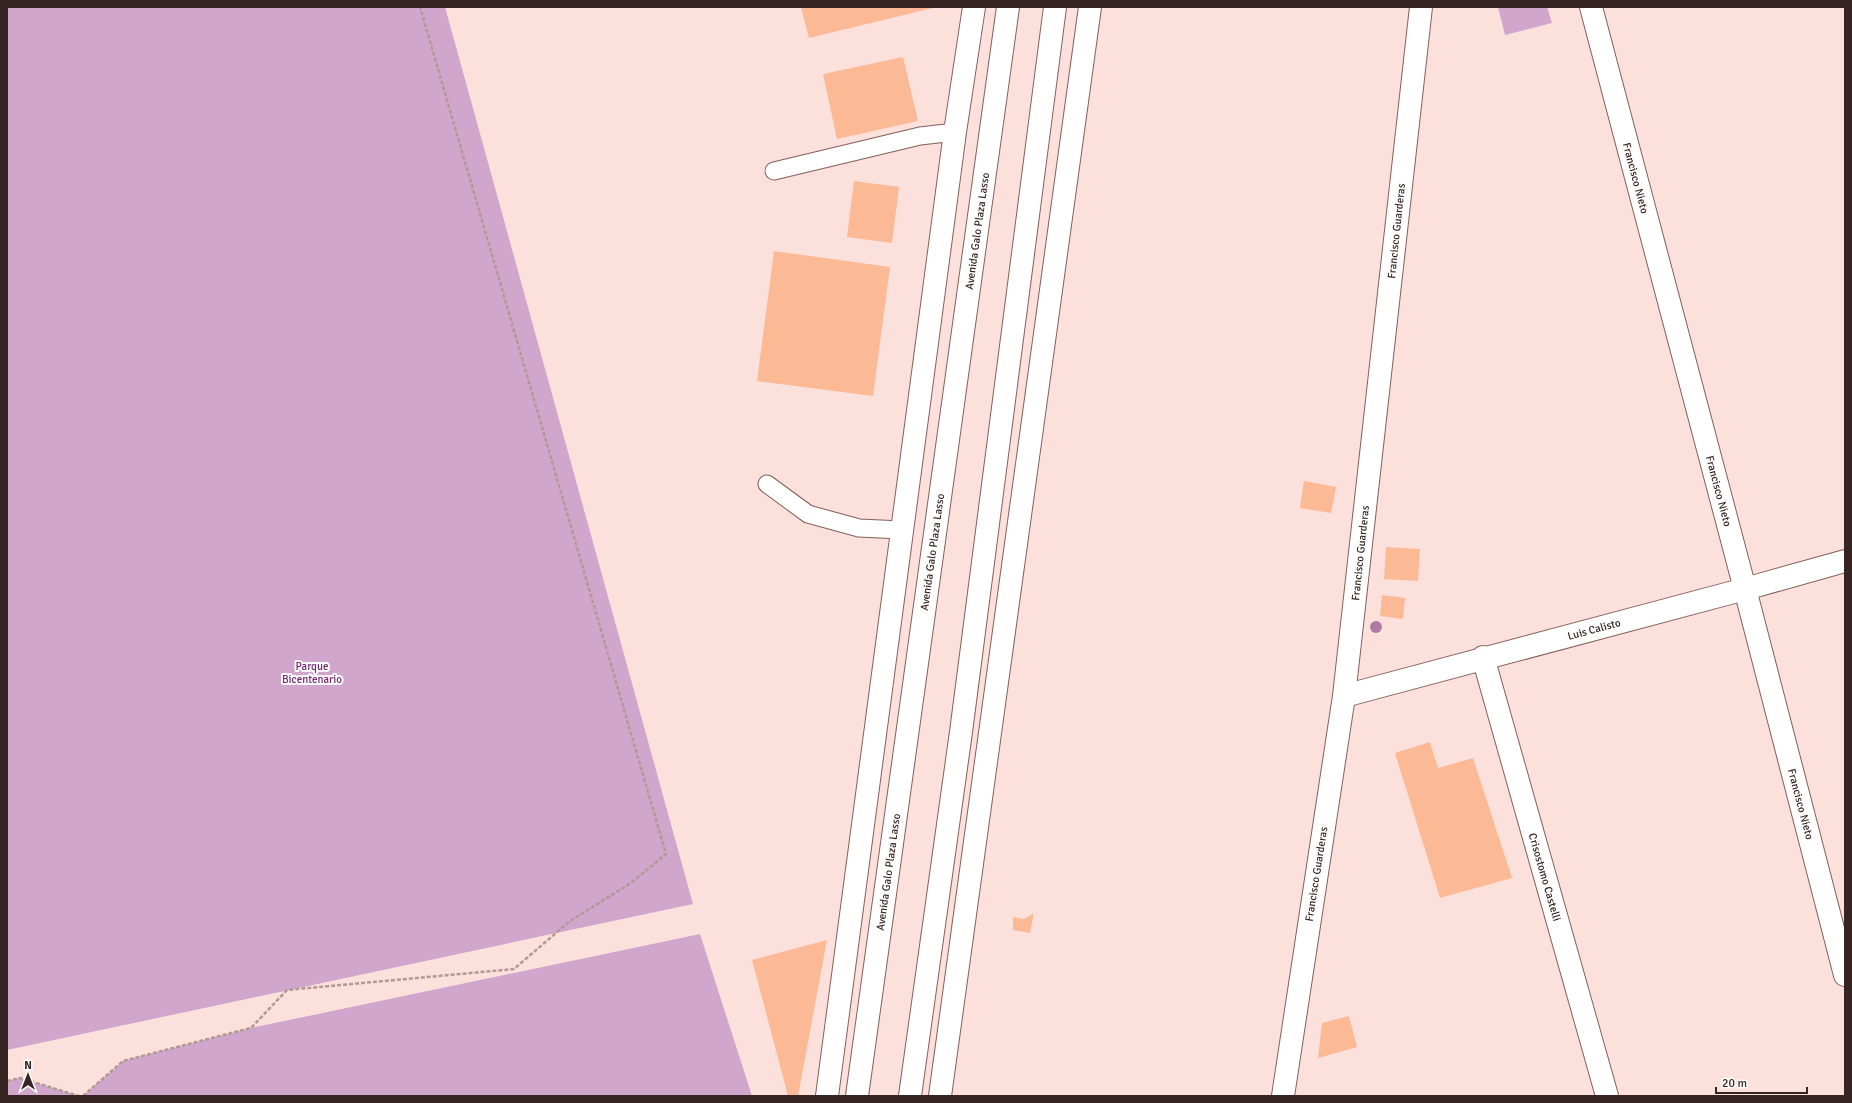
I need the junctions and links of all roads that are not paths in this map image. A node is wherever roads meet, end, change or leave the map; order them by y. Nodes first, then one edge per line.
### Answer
1 (974, 7) edge
2 (1008, 7) edge
3 (1055, 7) edge
4 (1090, 7) edge
5 (1421, 7) edge
6 (1591, 7) edge
7 (955, 132) junction
8 (774, 171) dead end
9 (767, 484) dead end
10 (902, 530) junction
11 (1845, 561) edge
12 (1745, 589) junction
13 (1483, 657) junction
14 (1344, 696) junction
15 (1845, 975) edge
16 (827, 1096) edge
17 (857, 1096) edge
18 (910, 1096) edge
19 (940, 1096) edge
20 (1283, 1096) edge
21 (1607, 1096) edge

1 - 7 main road
2 - 17 main road, Avenida Galo Plaza Lasso
3 - 18 main road
4 - 19 main road
5 - 14 main road, Francisco Guarderas
6 - 12 main road, Francisco Nieto
7 - 8 lane
7 - 10 main road
9 - 10 lane
10 - 16 main road
11 - 12 main road, Luis Calisto
12 - 13 main road, Luis Calisto
12 - 15 main road, Francisco Nieto
13 - 14 main road, Luis Calisto
13 - 21 main road, Crisostomo Castelli
14 - 20 main road, Francisco Guarderas

